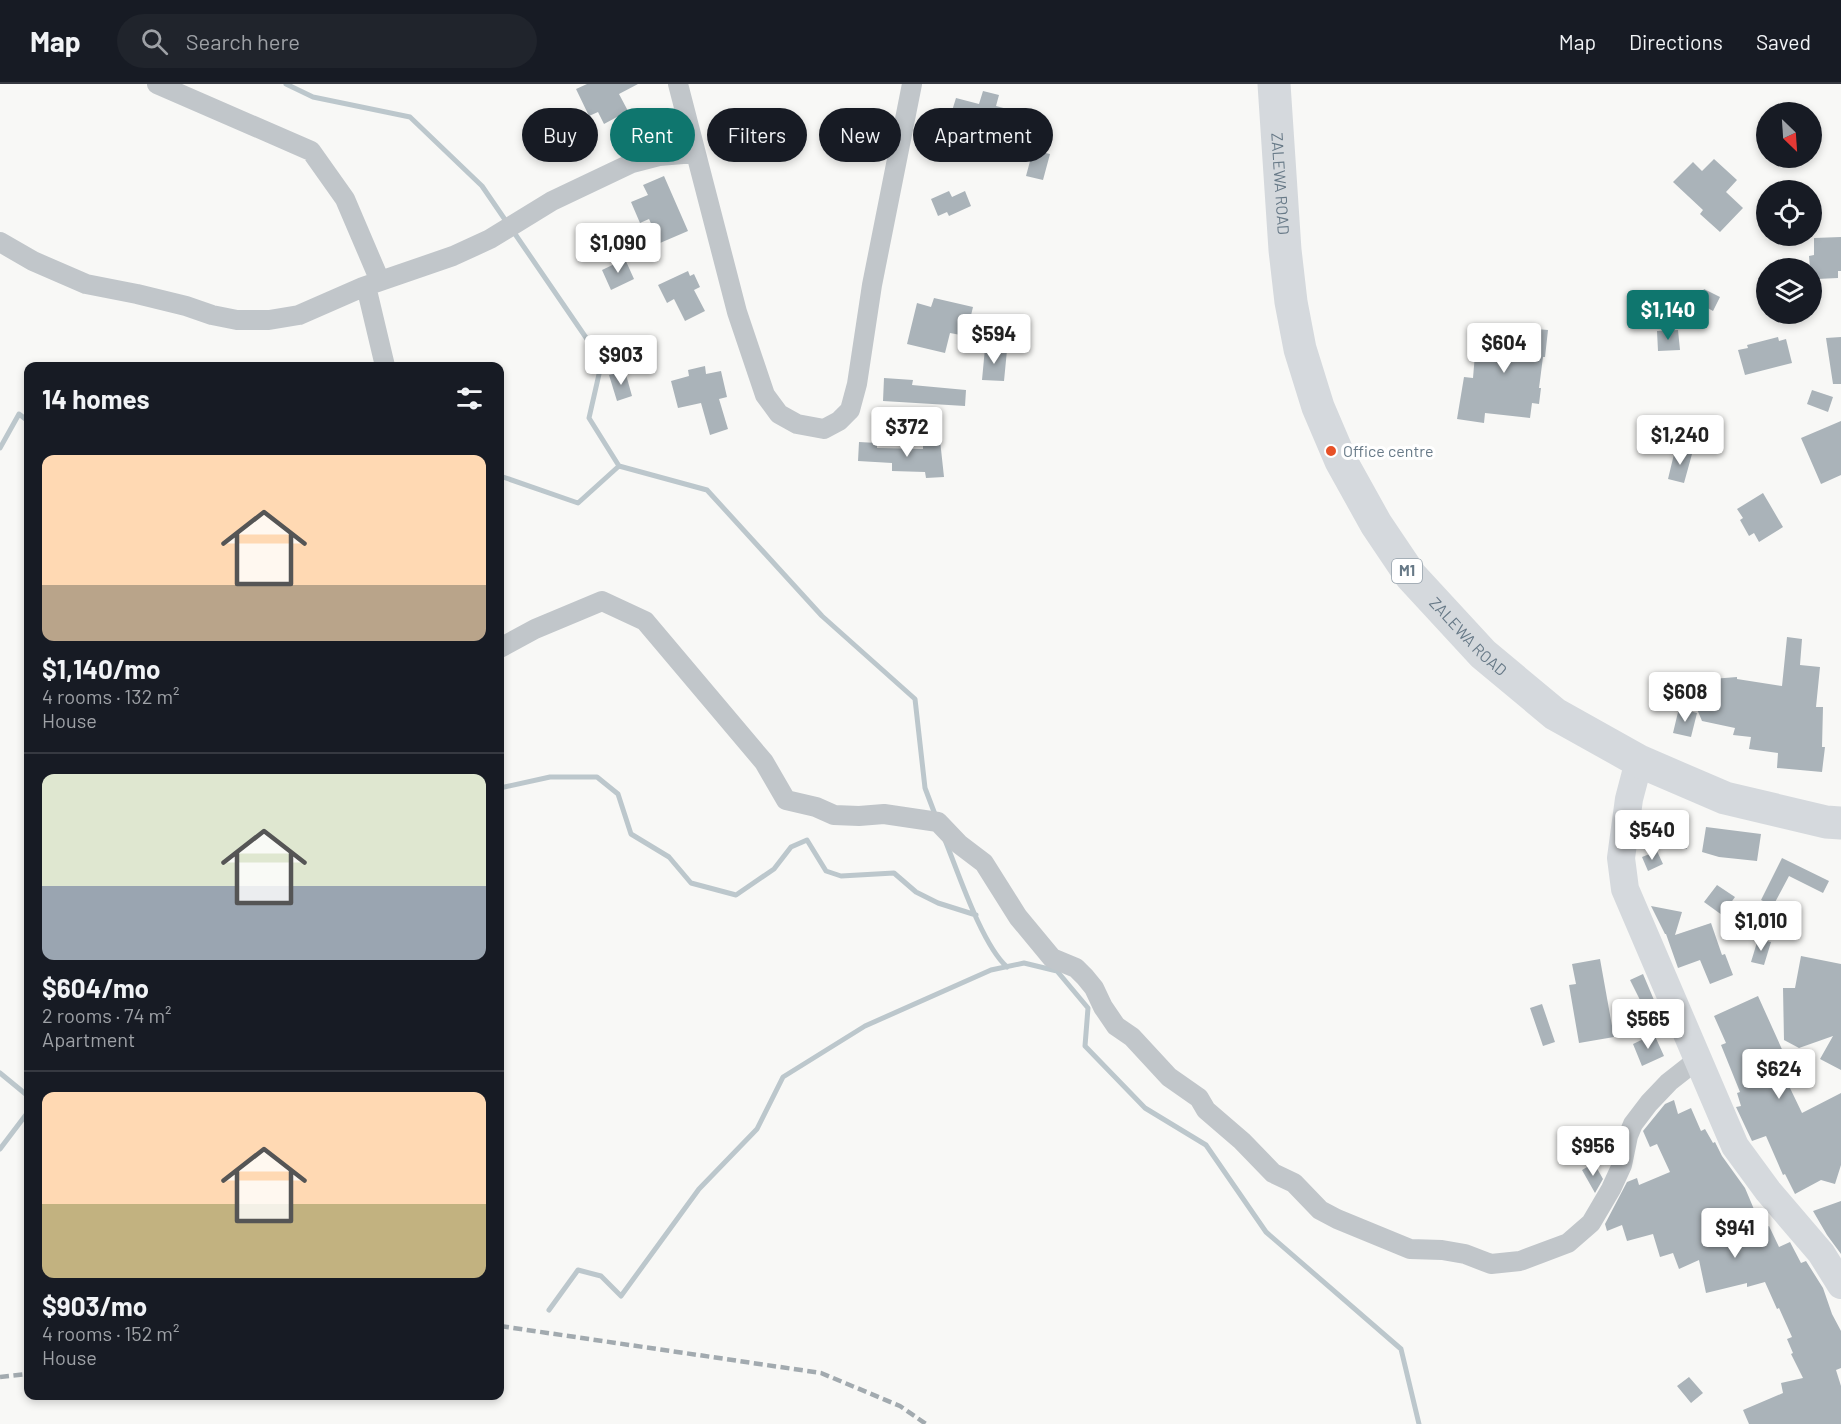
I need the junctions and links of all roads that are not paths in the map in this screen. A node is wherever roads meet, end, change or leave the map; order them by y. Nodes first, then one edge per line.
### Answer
1 (157, 84) edge
2 (678, 84) edge
3 (912, 84) edge
4 (1275, 84) edge
5 (684, 108) edge
6 (695, 157) edge
7 (636, 162) edge
8 (0, 242) edge
9 (373, 284) junction
10 (385, 362) edge
11 (504, 646) edge
12 (1639, 760) junction
13 (1841, 823) edge
14 (1697, 1060) junction
15 (1841, 1285) edge

1 - 9 street
2 - 5 street
3 - 6 street
4 - 12 highway, ZALEWA ROAD / M1
7 - 9 street
8 - 9 street
9 - 10 street
11 - 14 street
12 - 13 highway, ZALEWA ROAD / M1
12 - 14 street
14 - 15 street

